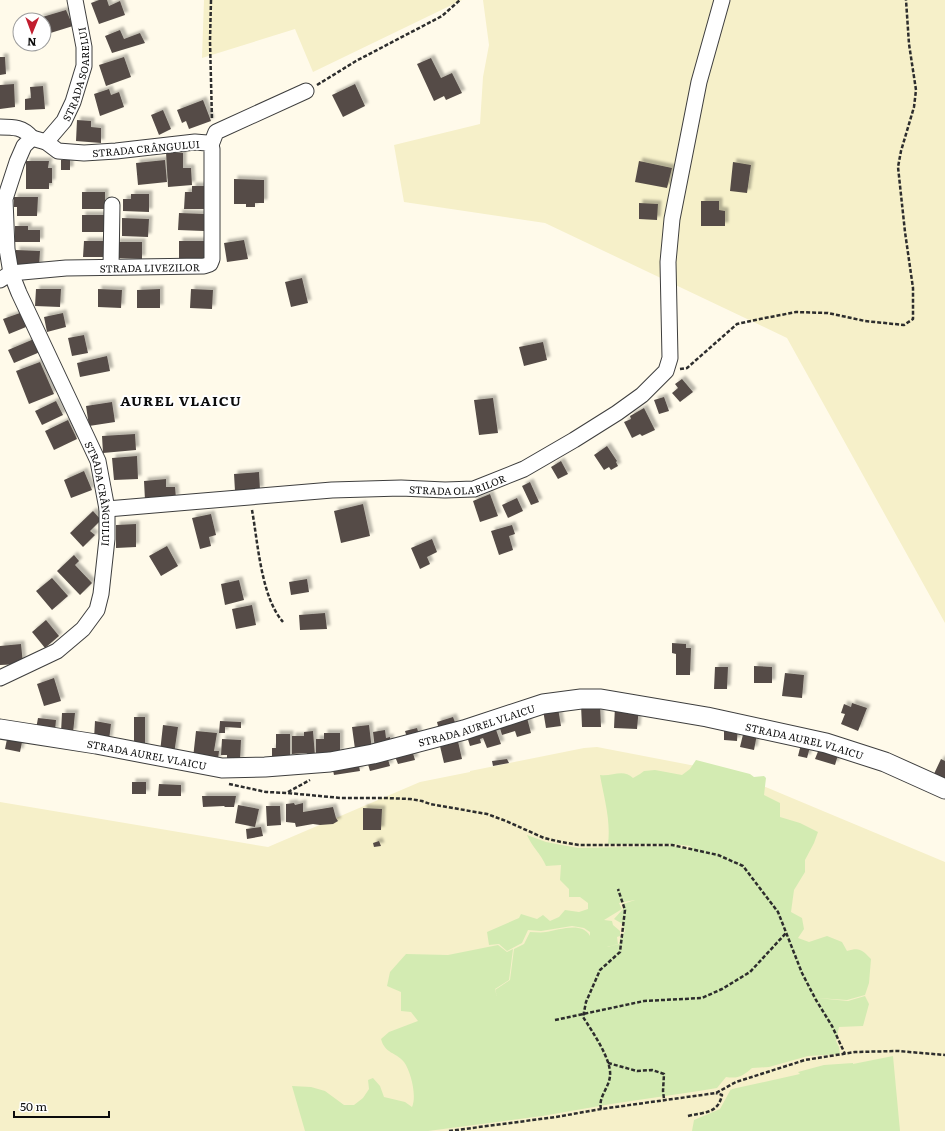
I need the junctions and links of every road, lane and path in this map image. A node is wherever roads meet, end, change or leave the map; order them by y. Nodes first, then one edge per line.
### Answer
1 (75, 0) edge
2 (211, 0) edge
3 (460, 0) edge
4 (722, 0) edge
5 (906, 0) edge
6 (306, 91) joint
7 (0, 127) edge
8 (39, 140) junction
9 (212, 147) junction
10 (112, 205) dead end
11 (111, 267) junction
12 (6, 276) edge
13 (666, 371) junction
14 (250, 497) junction
15 (107, 509) junction
16 (283, 622) dead end
17 (0, 678) edge
18 (0, 730) edge
19 (224, 783) dead end
20 (945, 789) edge
21 (618, 888) dead end
22 (786, 933) junction
23 (584, 1014) junction
24 (554, 1020) dead end
25 (845, 1054) junction
26 (945, 1055) edge
27 (607, 1063) junction
28 (716, 1093) junction
29 (664, 1100) junction
30 (601, 1109) junction
31 (688, 1116) dead end
32 (449, 1131) edge

1 - 8 street, STRADA SOARELUI
2 - 9 path
3 - 6 path
4 - 13 street
5 - 13 path
6 - 9 street
7 - 8 street, STRADA CRÂNGULUI
8 - 9 street, STRADA CRÂNGULUI
8 - 12 street, STRADA SOARELUI
9 - 11 street, STRADA LIVEZILOR
10 - 11 street
11 - 12 street, STRADA LIVEZILOR
12 - 15 street, STRADA CRÂNGULUI
13 - 14 street, STRADA OLARILOR
14 - 15 street, STRADA OLARILOR
14 - 16 path
15 - 17 street, STRADA CRÂNGULUI
18 - 20 street, STRADA AUREL VLAICU
19 - 22 path
21 - 23 path
22 - 23 path
22 - 25 path
23 - 24 path
23 - 27 path
25 - 26 path
25 - 28 path
27 - 29 path
27 - 30 path
28 - 29 path
28 - 31 path
29 - 30 path
30 - 32 path

